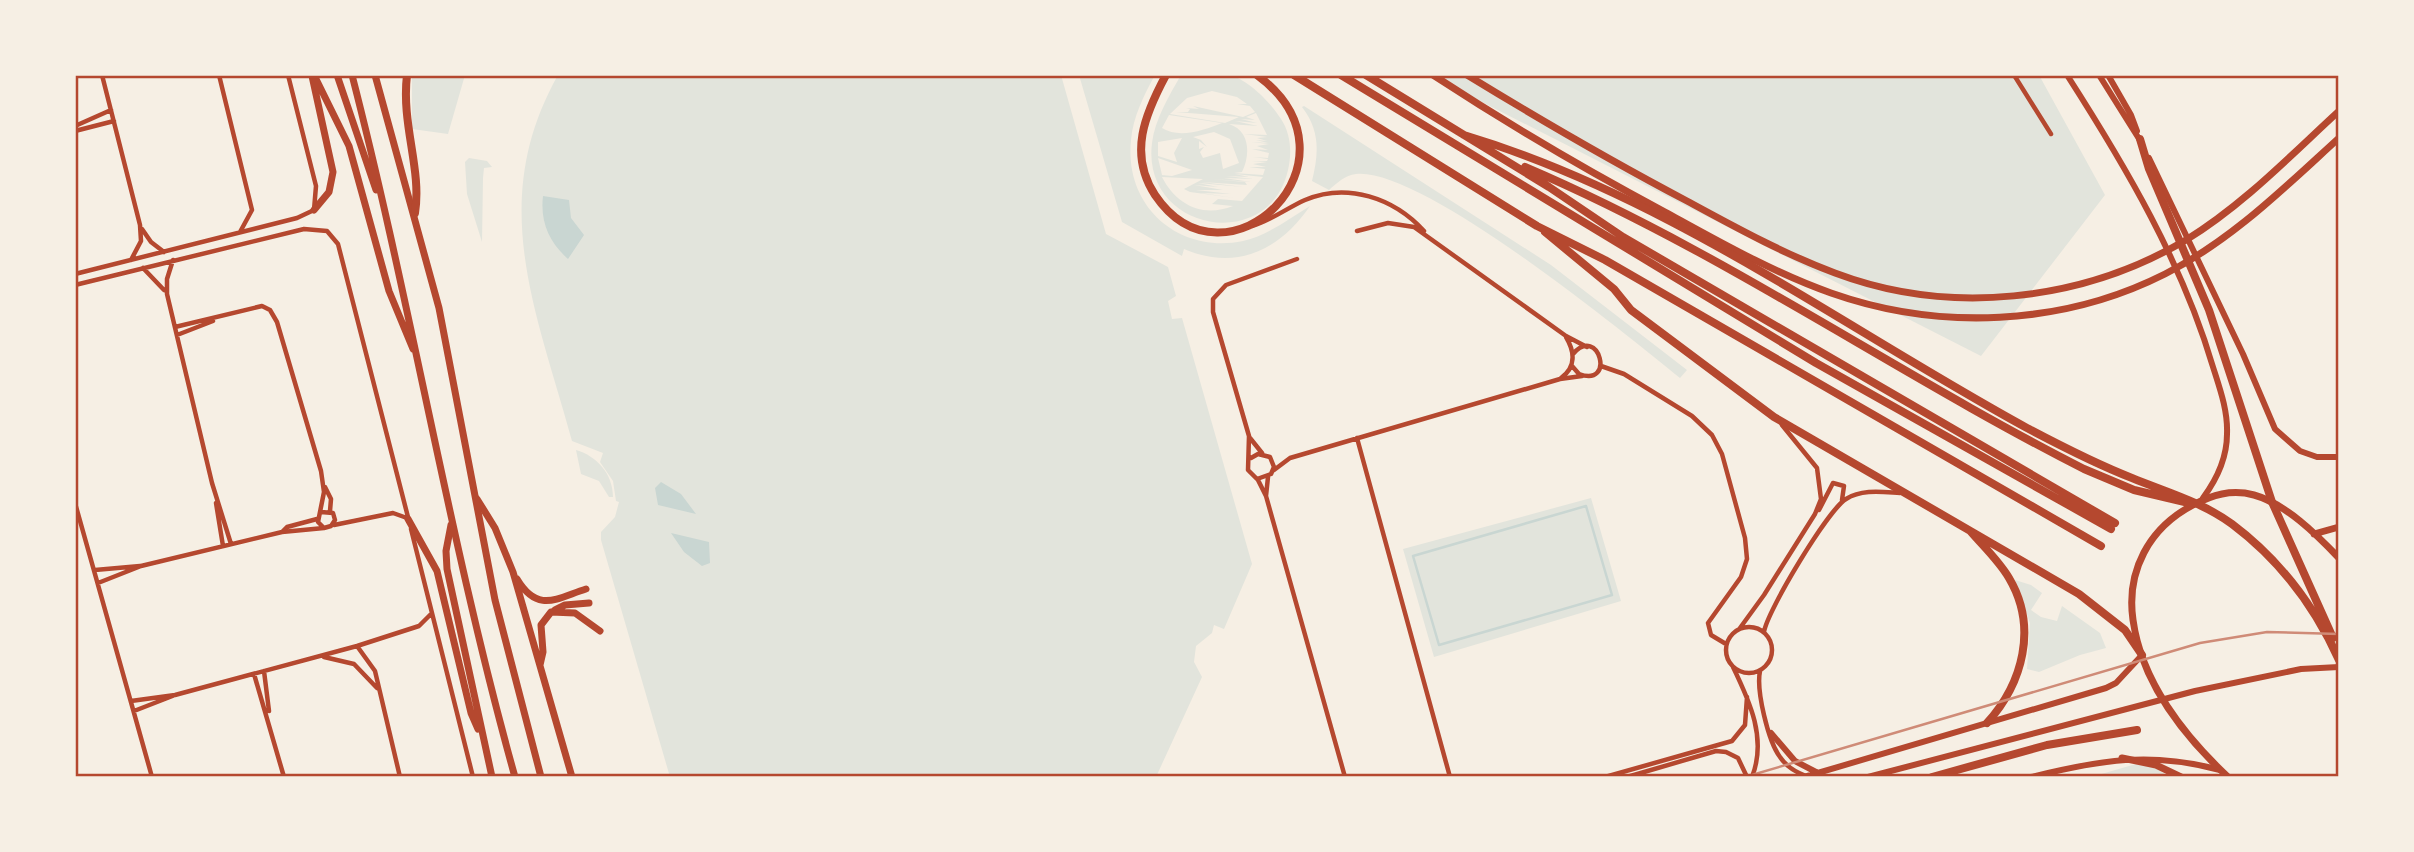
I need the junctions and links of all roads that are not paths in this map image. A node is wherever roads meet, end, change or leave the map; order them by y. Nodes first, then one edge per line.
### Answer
1 (102, 75) edge
2 (219, 75) edge
3 (288, 75) edge
4 (313, 75) edge
5 (337, 75) edge
6 (352, 75) edge
7 (375, 75) edge
8 (407, 75) edge
9 (1166, 75) edge
10 (1257, 75) edge
11 (1294, 75) edge
12 (1340, 75) edge
13 (1366, 75) edge
14 (1433, 75) edge
15 (1467, 75) edge
16 (2014, 75) edge
17 (2067, 75) edge
18 (2099, 75) edge
19 (2108, 75) edge
20 (111, 110) junction
21 (2339, 111) edge
22 (114, 121) junction
23 (75, 129) edge
24 (2051, 134) dead end
25 (1464, 135) junction
26 (2339, 138) edge
27 (2140, 139) junction
28 (1499, 155) junction
29 (383, 205) junction
30 (314, 211) junction
31 (415, 213) junction
32 (140, 225) junction
33 (1537, 226) junction
34 (1241, 229) junction
35 (1357, 231) dead end
36 (240, 233) junction
37 (1429, 236) junction
38 (164, 252) junction
39 (173, 259) junction
40 (1297, 259) dead end
41 (131, 261) junction
42 (143, 268) junction
43 (75, 274) edge
44 (75, 285) edge
45 (166, 294) junction
46 (217, 319) junction
47 (175, 327) junction
48 (177, 335) junction
49 (1566, 336) junction
50 (1587, 346) junction
51 (1573, 354) junction
52 (418, 359) junction
53 (1572, 366) junction
54 (1601, 366) junction
55 (1582, 376) junction
56 (1560, 379) junction
57 (1774, 417) junction
58 (1249, 436) junction
59 (1357, 438) junction
60 (1262, 453) junction
61 (1270, 457) junction
62 (2339, 457) edge
63 (1251, 458) junction
64 (1290, 458) junction
65 (1273, 471) junction
66 (1268, 477) junction
67 (1257, 479) junction
68 (324, 486) junction
69 (1907, 493) junction
70 (215, 495) junction
71 (1266, 496) junction
72 (477, 499) junction
73 (2199, 501) junction
74 (75, 503) edge
75 (1840, 503) junction
76 (330, 511) junction
77 (321, 512) junction
78 (1815, 514) junction
79 (317, 519) junction
80 (408, 519) junction
81 (333, 525) junction
82 (451, 525) junction
83 (1964, 525) junction
84 (2339, 527) edge
85 (324, 528) junction
86 (282, 532) junction
87 (2314, 534) junction
88 (231, 544) junction
89 (2101, 545) dead end
90 (223, 546) junction
91 (2339, 558) edge
92 (141, 566) junction
93 (95, 570) junction
94 (513, 572) junction
95 (98, 583) junction
96 (586, 589) dead end
97 (589, 603) dead end
98 (551, 612) junction
99 (431, 614) junction
100 (1740, 628) junction
101 (600, 631) dead end
102 (1764, 632) junction
103 (1726, 643) junction
104 (357, 646) junction
105 (2142, 654) junction
106 (320, 656) junction
107 (2339, 659) edge
108 (540, 665) junction
109 (1732, 667) junction
110 (2339, 667) edge
111 (1760, 670) junction
112 (264, 671) junction
113 (254, 674) junction
114 (377, 688) junction
115 (175, 695) junction
116 (1747, 697) junction
117 (131, 701) junction
118 (134, 711) junction
119 (269, 715) junction
120 (1987, 723) junction
121 (2137, 730) dead end
122 (481, 733) junction
123 (1770, 733) junction
124 (2122, 758) junction
125 (2220, 770) junction
126 (1818, 772) junction
127 (1805, 776) edge
128 (152, 777) edge
129 (284, 777) edge
130 (400, 777) edge
131 (473, 777) edge
132 (492, 777) edge
133 (515, 777) edge
134 (541, 777) edge
135 (572, 777) edge
136 (1345, 777) edge
137 (1450, 777) edge
138 (1605, 777) edge
139 (1628, 777) edge
140 (1749, 777) edge
141 (1868, 777) edge
142 (1933, 777) edge
143 (2031, 777) edge
144 (2181, 777) edge
145 (2228, 777) edge

1 - 20 street
2 - 36 street
3 - 30 street
4 - 30 main road
4 - 52 main road
5 - 29 main road
6 - 29 main road
7 - 31 main road
8 - 31 highway
9 - 34 highway
10 - 34 highway
11 - 33 highway
12 - 28 highway
13 - 25 highway
14 - 26 main road
15 - 21 main road
16 - 24 street
17 - 73 main road
18 - 27 main road
19 - 27 main road
20 - 22 street
20 - 23 street
22 - 23 street
22 - 32 street
25 - 28 highway
25 - 107 highway
27 - 62 main road
27 - 107 highway
28 - 73 highway
29 - 52 main road
30 - 36 street
31 - 72 main road
32 - 38 street
32 - 41 street
33 - 57 highway
33 - 89 highway
34 - 37 street
35 - 37 street
36 - 38 street
37 - 49 street
38 - 41 street
39 - 42 street
39 - 45 street
39 - 80 street
40 - 58 street
41 - 43 street
42 - 44 street
42 - 45 street
45 - 47 street
46 - 47 street
46 - 48 street
46 - 68 street
47 - 48 street
48 - 70 street
49 - 50 street
49 - 51 street
50 - 51 street
50 - 54 street
51 - 53 street
52 - 82 main road
53 - 55 street
53 - 56 street
54 - 55 street
54 - 103 street
55 - 56 street
56 - 59 street
57 - 69 highway
57 - 78 street
58 - 60 street
58 - 63 street
59 - 64 street
59 - 137 street
60 - 61 street
60 - 63 street
61 - 64 street
61 - 65 street
63 - 67 street
64 - 65 street
65 - 66 street
66 - 67 street
66 - 71 street
67 - 71 street
68 - 76 street
68 - 77 street
69 - 75 street
69 - 83 highway
70 - 88 street
70 - 90 street
71 - 136 street
72 - 94 main road
72 - 134 main road
73 - 87 main road
73 - 105 main road
74 - 93 street
75 - 78 street
75 - 102 street
76 - 77 street
76 - 81 street
77 - 79 street
78 - 100 street
79 - 85 street
79 - 86 street
80 - 81 street
80 - 99 street
80 - 122 main road
81 - 85 street
82 - 122 main road
82 - 133 main road
83 - 105 highway
83 - 120 highway
84 - 87 main road
85 - 86 street
86 - 88 street
87 - 91 main road
88 - 90 street
90 - 92 street
92 - 93 street
92 - 95 street
93 - 95 street
94 - 96 main road
94 - 108 main road
95 - 117 street
97 - 98 main road
98 - 101 main road
98 - 108 main road
99 - 104 street
99 - 131 street
100 - 102 street
100 - 103 street
102 - 111 street
103 - 109 street
104 - 106 street
104 - 114 street
105 - 120 main road
105 - 125 main road
106 - 112 street
106 - 114 street
108 - 135 main road
109 - 111 street
109 - 116 street
110 - 141 main road
111 - 123 street
112 - 113 street
112 - 119 street
113 - 115 street
113 - 119 street
114 - 130 street
115 - 117 street
115 - 118 street
116 - 138 street
116 - 140 street
117 - 118 street
118 - 128 street
119 - 129 street
120 - 126 main road
121 - 142 highway
122 - 132 main road
123 - 126 main road
123 - 127 street
124 - 125 main road
124 - 143 main road
124 - 144 main road
125 - 145 main road
126 - 127 main road
139 - 140 street

